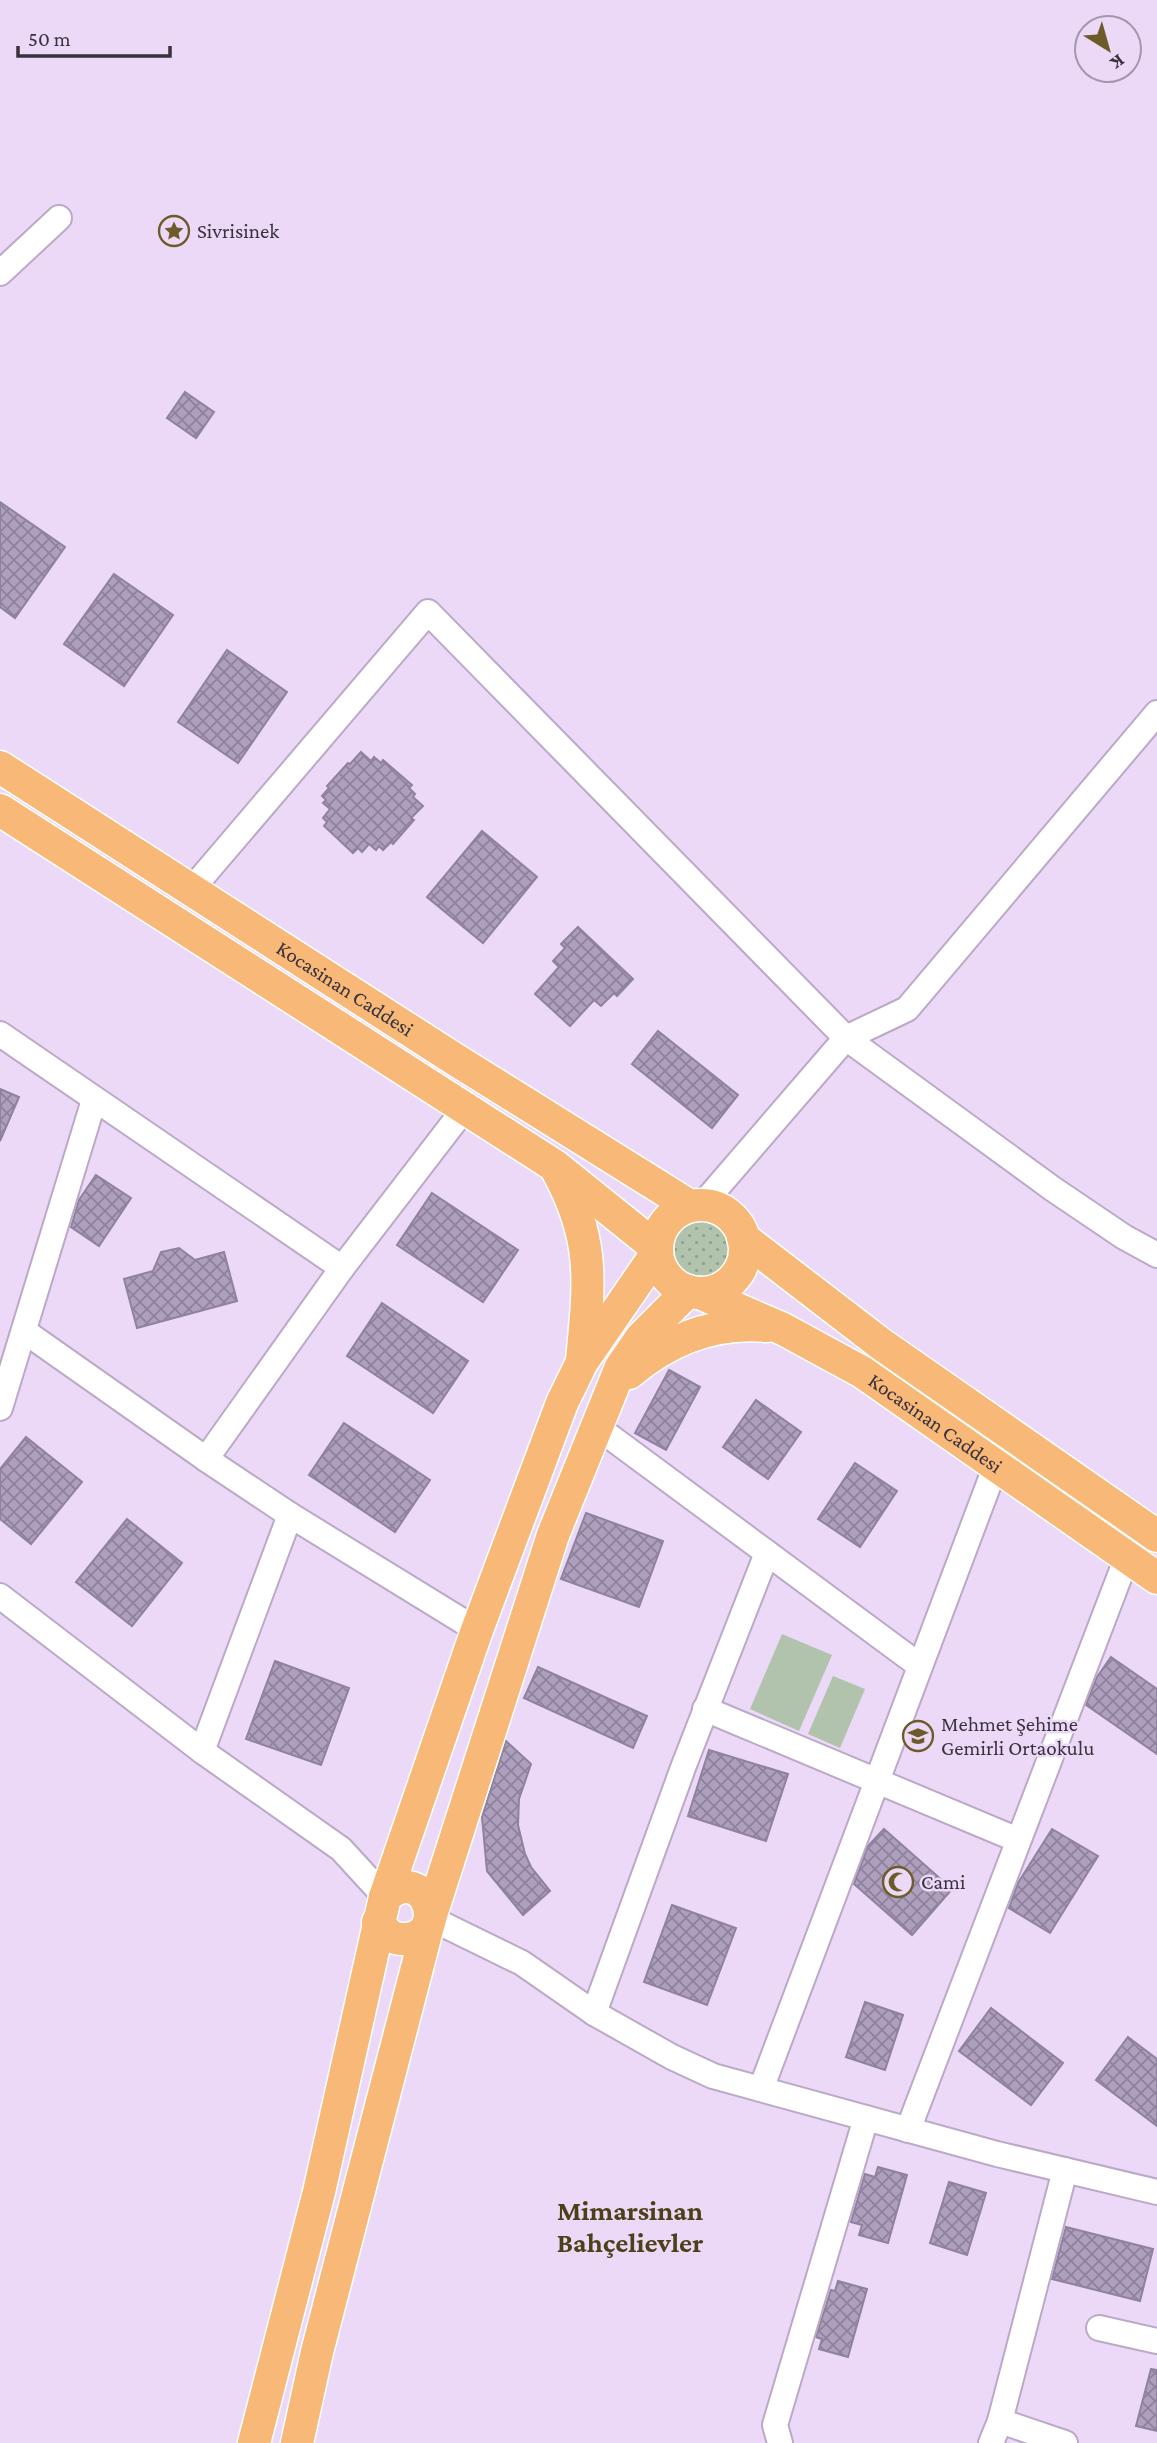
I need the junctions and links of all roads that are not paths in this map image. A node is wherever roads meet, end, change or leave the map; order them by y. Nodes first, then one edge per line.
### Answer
1 (59, 218) dead end
2 (0, 273) edge
3 (1157, 713) edge
4 (0, 767) edge
5 (0, 810) edge
6 (191, 890) junction
7 (0, 1034) edge
8 (846, 1038) junction
9 (94, 1100) junction
10 (465, 1108) junction
11 (555, 1166) junction
12 (696, 1205) junction
13 (743, 1238) junction
14 (657, 1250) junction
15 (1157, 1255) edge
16 (342, 1268) junction
17 (694, 1292) junction
18 (783, 1329) junction
19 (24, 1331) junction
20 (582, 1362) junction
21 (611, 1392) junction
22 (0, 1408) edge
23 (597, 1427) junction
24 (206, 1460) junction
25 (996, 1465) junction
26 (290, 1515) junction
27 (1155, 1531) edge
28 (767, 1553) junction
29 (1127, 1557) junction
30 (1157, 1578) edge
31 (0, 1597) edge
32 (477, 1630) junction
33 (920, 1666) junction
34 (705, 1709) junction
35 (202, 1751) junction
36 (877, 1781) junction
37 (1018, 1840) junction
38 (382, 1909) junction
39 (430, 1918) junction
40 (594, 2012) junction
41 (761, 2089) junction
42 (866, 2118) junction
43 (908, 2130) junction
44 (1065, 2170) junction
45 (1157, 2192) edge
46 (1099, 2328) dead end
47 (1157, 2341) edge
48 (996, 2432) edge
49 (254, 2443) edge
50 (297, 2443) edge
51 (780, 2443) edge
52 (1065, 2443) edge

1 - 2 street
3 - 8 street
4 - 6 main road, Kocasinan Caddesi
5 - 10 main road, Kocasinan Caddesi
6 - 8 street
6 - 12 main road, Kocasinan Caddesi
7 - 9 street
8 - 12 street
8 - 15 street
9 - 16 street
9 - 19 street
10 - 11 main road, Kocasinan Caddesi
10 - 16 street
11 - 14 main road, Kocasinan Caddesi
11 - 20 main road
12 - 13 main road
12 - 14 main road
13 - 17 main road
13 - 27 main road, Kocasinan Caddesi
14 - 17 main road
14 - 20 main road
16 - 24 street
17 - 18 main road, Kocasinan Caddesi
17 - 21 main road
18 - 21 main road
18 - 25 main road, Kocasinan Caddesi
19 - 22 street
19 - 24 street
20 - 32 main road
21 - 23 main road
23 - 28 street
23 - 39 main road
24 - 26 street
25 - 29 main road, Kocasinan Caddesi
25 - 33 street
26 - 32 street
26 - 35 street
28 - 33 street
28 - 34 street
29 - 30 main road, Kocasinan Caddesi
29 - 37 street
31 - 35 street
32 - 38 main road
33 - 36 street
34 - 36 street
34 - 40 street
35 - 38 street
36 - 37 street
36 - 41 street
37 - 43 street
38 - 39 main road
38 - 49 main road
39 - 40 street
39 - 50 main road
40 - 41 street
41 - 42 street
42 - 43 street
42 - 51 street
43 - 44 street
44 - 45 street
44 - 48 street
46 - 47 street
48 - 52 street

